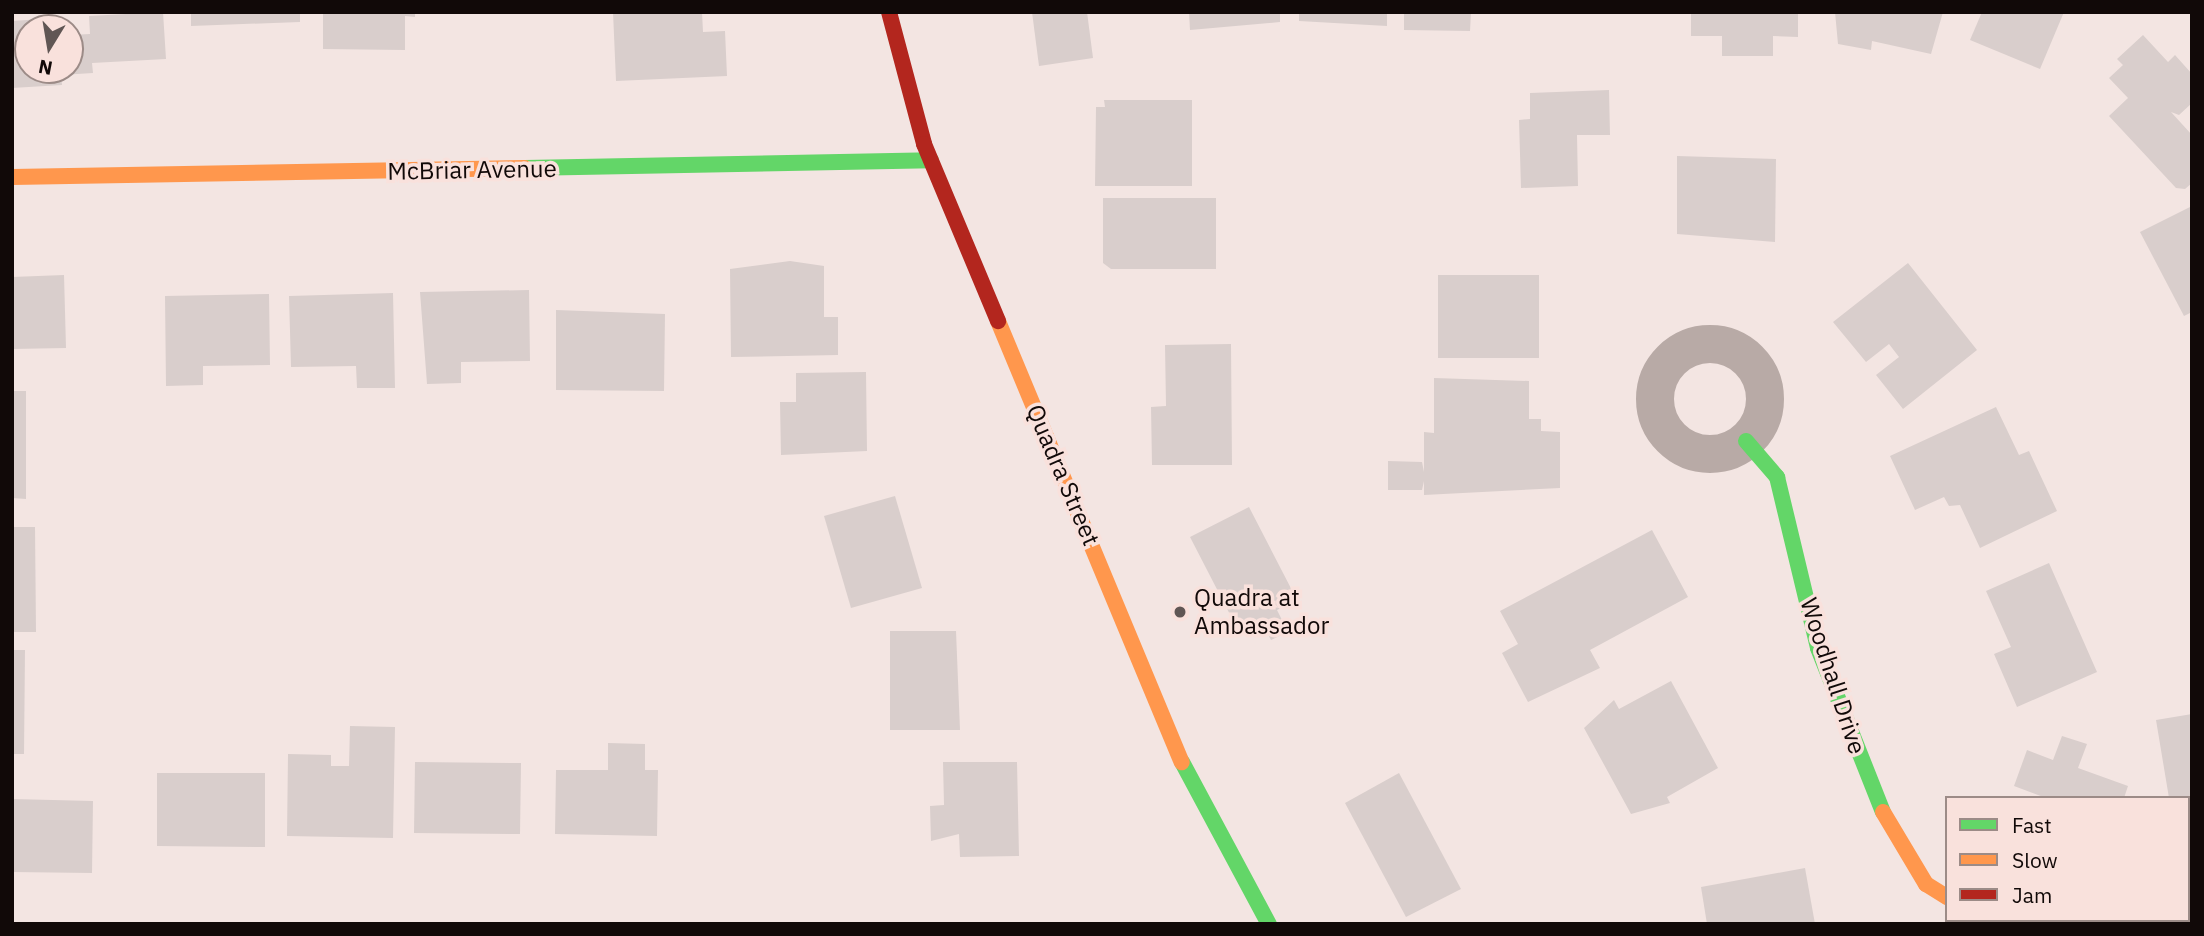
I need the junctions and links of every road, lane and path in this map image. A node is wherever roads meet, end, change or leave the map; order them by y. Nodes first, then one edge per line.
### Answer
1 (889, 12) edge
2 (931, 160) junction
3 (12, 177) edge
4 (1746, 441) dead end
5 (1945, 896) edge
6 (1269, 924) edge

1 - 2 street, Quadra Street
2 - 3 street, McBriar Avenue
2 - 6 street, Quadra Street
4 - 5 street, Woodhall Drive

